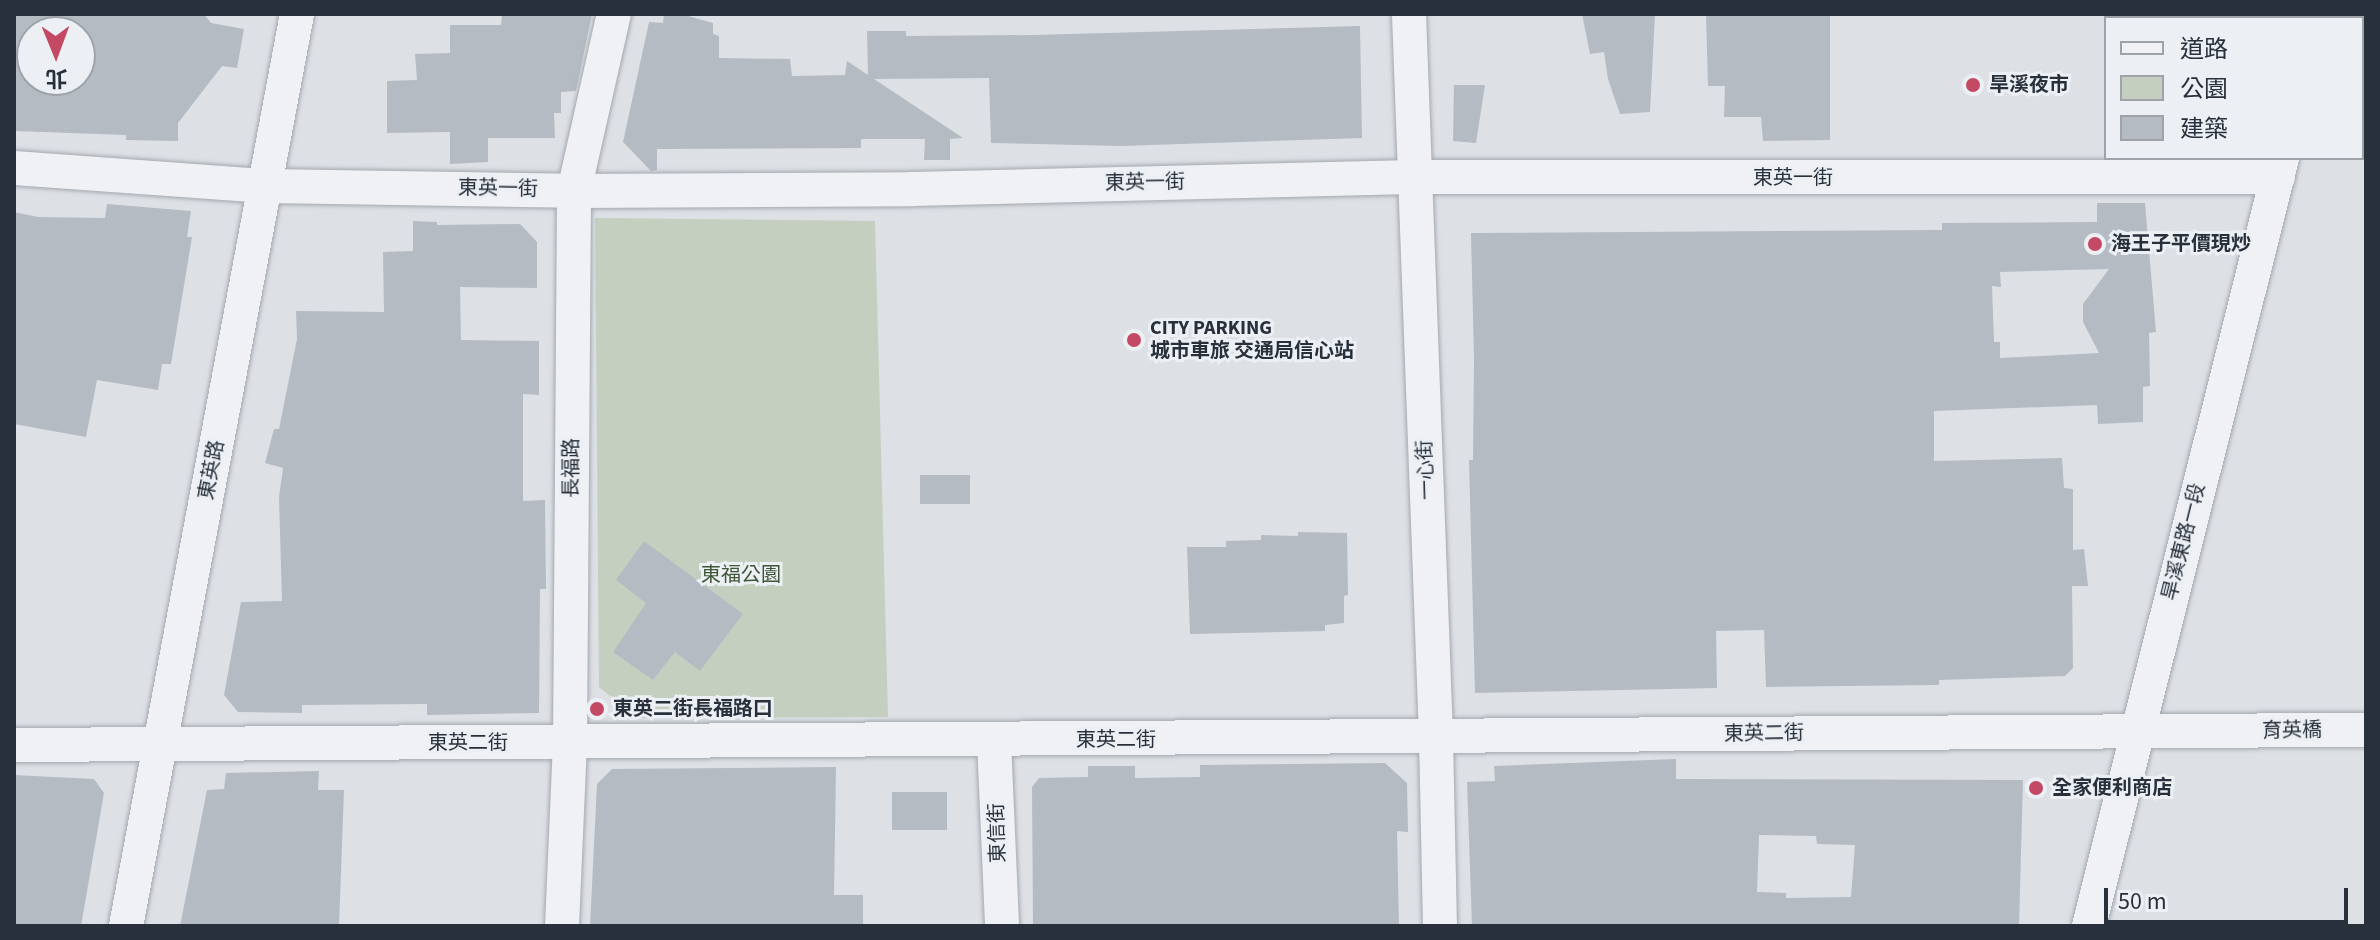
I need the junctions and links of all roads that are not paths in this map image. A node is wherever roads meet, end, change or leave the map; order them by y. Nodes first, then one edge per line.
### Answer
1 (297, 14) edge
2 (614, 14) edge
3 (1409, 14) edge
4 (14, 168) edge
5 (2280, 168) edge
6 (1413, 177) junction
7 (266, 186) junction
8 (574, 191) junction
9 (2136, 730) junction
10 (2366, 730) edge
11 (2217, 732) joint
12 (1436, 737) junction
13 (994, 741) junction
14 (570, 742) junction
15 (14, 745) edge
16 (159, 745) junction
17 (126, 926) edge
18 (562, 926) edge
19 (1002, 926) edge
20 (1440, 926) edge
21 (2089, 926) edge

1 - 7 street, 東英路
2 - 8 street, 長福路
3 - 6 street, 一心街
4 - 7 street, 東英一街
5 - 6 street, 東英一街
5 - 9 street, 旱溪東路一段
6 - 8 street, 東英一街
6 - 12 street, 一心街
7 - 8 street, 東英一街
7 - 16 street, 東英路
8 - 14 street, 長福路
9 - 11 street, 東英二街
9 - 12 street, 東英二街
9 - 21 street, 旱溪東路一段
10 - 11 street, 育英橋
12 - 13 street, 東英二街
12 - 20 street, 一心街
13 - 14 street, 東英二街
13 - 19 street, 東信街
14 - 16 street, 東英二街
14 - 18 street, 長福路
15 - 16 street, 東英二街
16 - 17 street, 東英路

